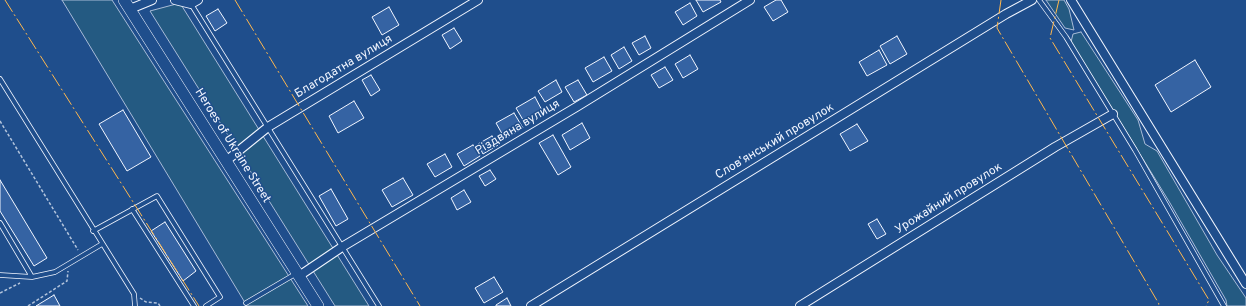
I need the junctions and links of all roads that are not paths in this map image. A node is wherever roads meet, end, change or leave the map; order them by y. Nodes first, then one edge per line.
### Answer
1 (152, 0) edge
2 (175, 0) edge
3 (478, 0) edge
4 (750, 0) edge
5 (1032, 0) edge
6 (1038, 0) edge
7 (1071, 0) edge
8 (192, 1) edge
9 (127, 4) edge
10 (0, 79) edge
11 (1113, 114) junction
12 (268, 127) junction
13 (226, 161) junction
14 (132, 209) junction
15 (0, 223) edge
16 (93, 231) junction
17 (102, 244) junction
18 (342, 247) junction
19 (0, 275) edge
20 (298, 275) junction
21 (32, 277) junction
22 (1246, 284) edge
23 (246, 303) dead end
24 (135, 306) edge
25 (194, 306) edge
26 (206, 306) edge
27 (318, 306) edge
28 (379, 306) edge
29 (531, 306) edge
30 (800, 306) edge
31 (1224, 306) edge

1 - 9 street
2 - 8 street
3 - 12 street, Благодатна вулиця
4 - 18 street, Різдвяна вулиця
5 - 29 street, Словʼянський провулок
6 - 11 lane
7 - 22 street
8 - 12 lane
9 - 13 main road, Heroes of Ukraine Street
10 - 16 lane
11 - 30 street, Урожайний провулок
11 - 31 lane
12 - 13 street, Благодатна вулиця
12 - 18 lane
13 - 20 main road, Heroes of Ukraine Street
14 - 16 lane
14 - 25 lane
14 - 26 lane
15 - 21 lane
16 - 17 lane
17 - 21 lane
17 - 24 lane
18 - 20 street, Різдвяна вулиця
18 - 28 lane
19 - 21 lane
20 - 23 lane
20 - 27 main road, Heroes of Ukraine Street

